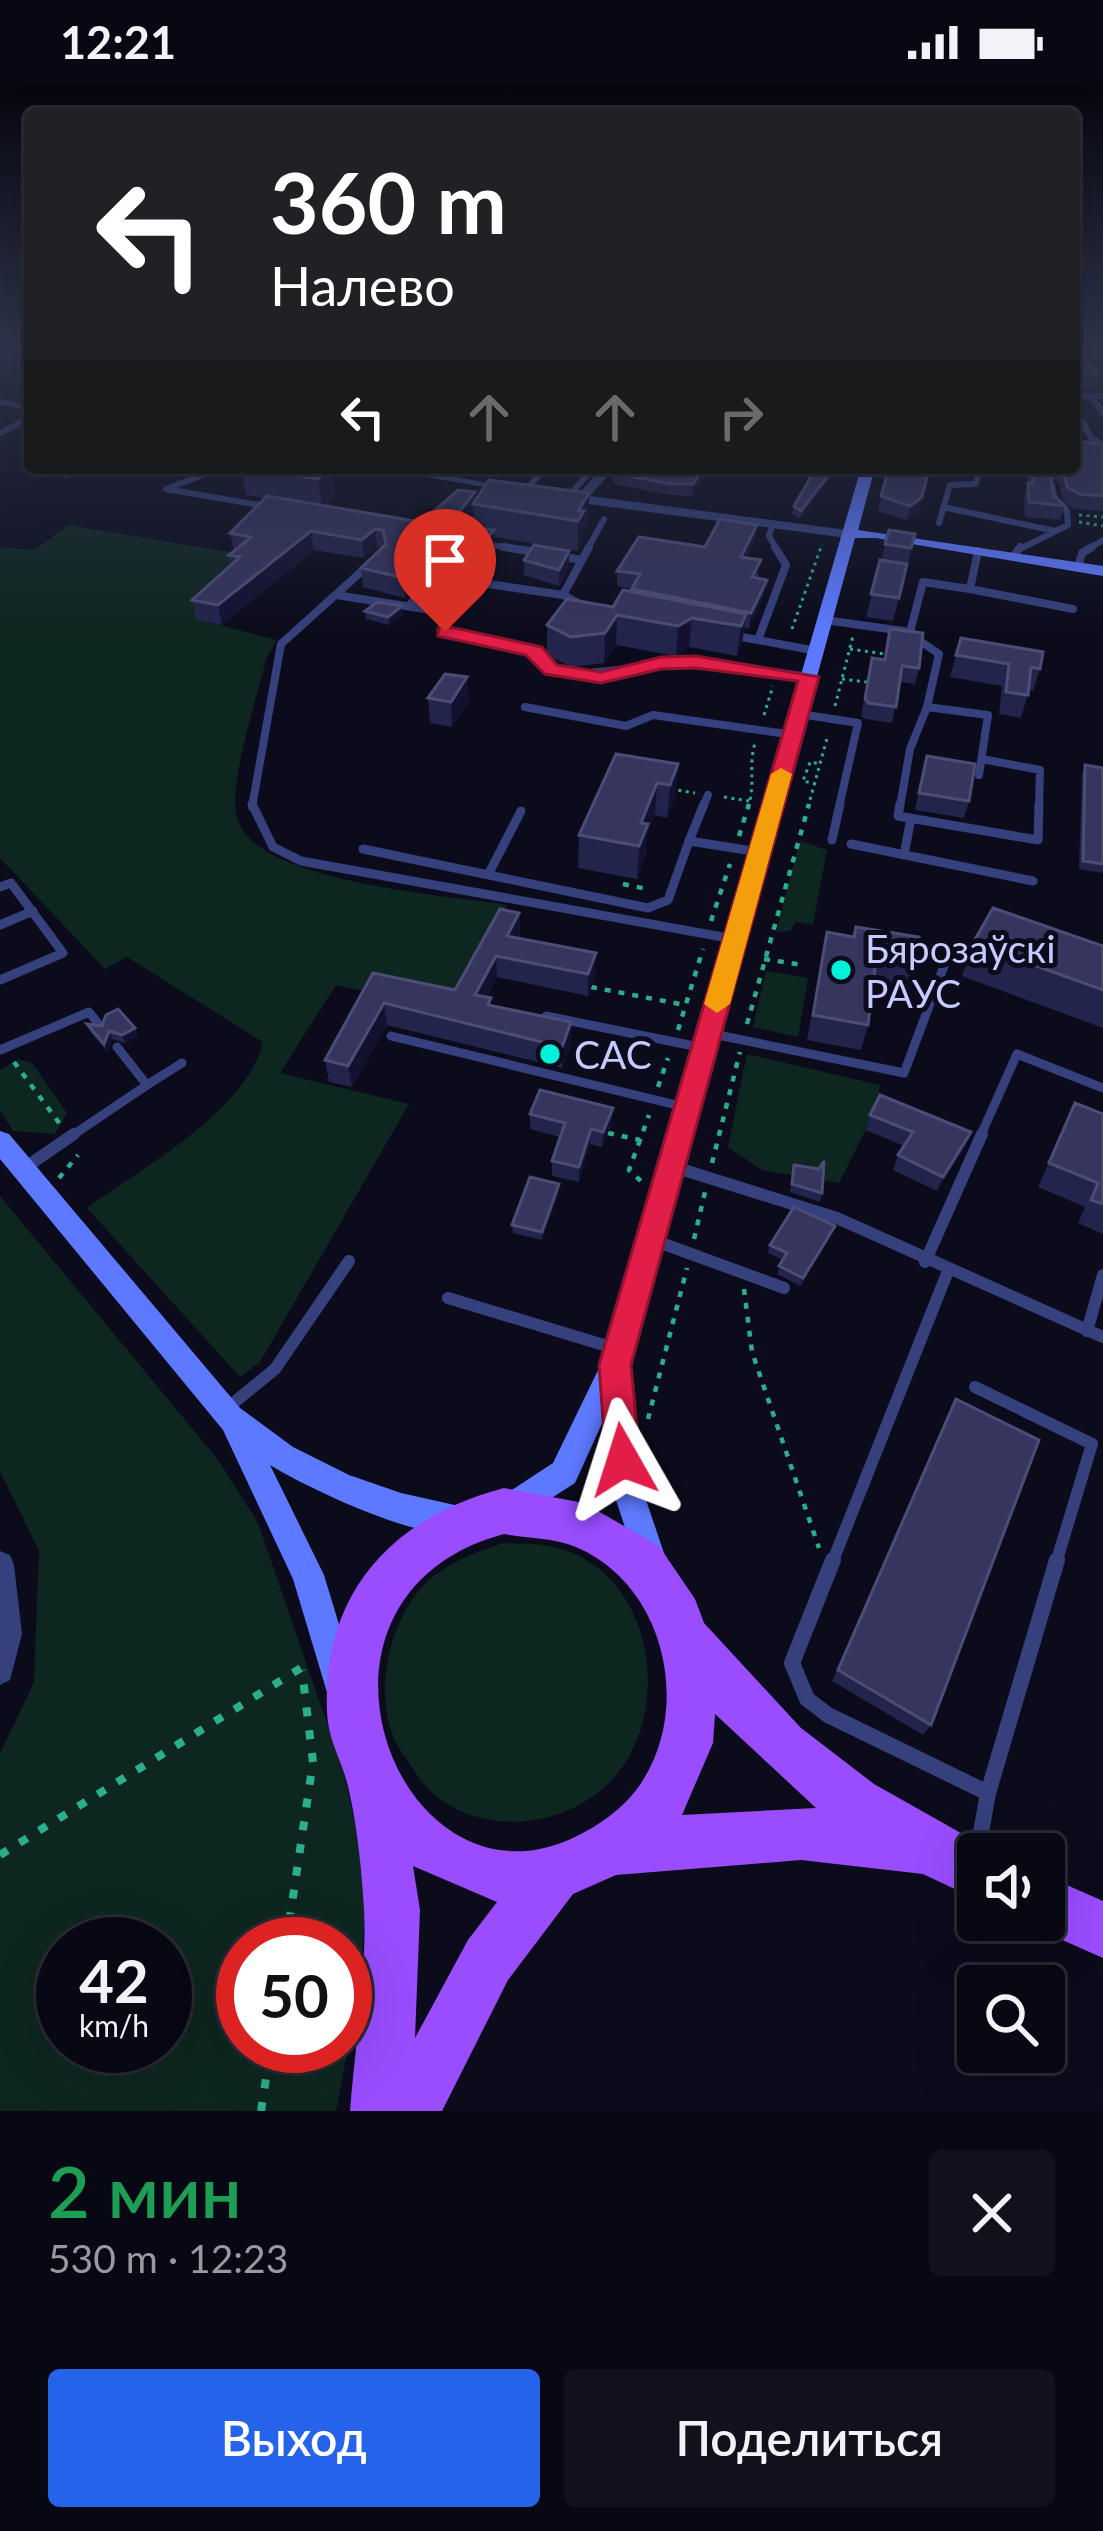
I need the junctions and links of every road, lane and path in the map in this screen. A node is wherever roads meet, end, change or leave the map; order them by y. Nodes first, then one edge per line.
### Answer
1 (1088, 453) edge
2 (1103, 454) edge
3 (201, 474) edge
4 (430, 474) edge
5 (540, 474) edge
6 (589, 474) edge
7 (602, 474) edge
8 (866, 474) edge
9 (978, 474) edge
10 (1052, 485) edge
11 (526, 490) junction
12 (574, 498) junction
13 (278, 508) edge
14 (943, 508) junction
15 (1103, 517) edge
16 (1068, 518) junction
17 (604, 519) dead end
18 (939, 523) dead end
19 (772, 526) junction
20 (1103, 526) edge
21 (1055, 531) junction
22 (848, 534) junction
23 (823, 540) dead end
24 (1103, 540) edge
25 (479, 543) edge
26 (978, 551) junction
27 (380, 555) edge
28 (446, 556) edge
29 (1014, 556) junction
30 (582, 560) junction
31 (1078, 567) junction
32 (1103, 571) edge
33 (901, 578) edge
34 (923, 582) junction
35 (482, 583) dead end
36 (970, 590) junction
37 (336, 595) junction
38 (563, 596) junction
39 (586, 605) edge
40 (409, 606) junction
41 (1073, 609) dead end
42 (825, 620) junction
43 (712, 632) edge
44 (910, 632) junction
45 (758, 640) junction
46 (786, 645) junction
47 (850, 649) dead end
48 (817, 651) junction
49 (885, 654) edge
50 (778, 672) junction
51 (809, 677) junction
52 (842, 679) dead end
53 (867, 682) edge
54 (927, 706) junction
55 (525, 707) dead end
56 (797, 724) junction
57 (759, 730) junction
58 (982, 759) junction
59 (821, 764) dead end
60 (979, 775) edge
61 (816, 784) dead end
62 (708, 795) dead end
63 (812, 801) dead end
64 (521, 812) dead end
65 (911, 818) junction
66 (832, 840) dead end
67 (689, 841) junction
68 (851, 844) dead end
69 (363, 849) dead end
70 (747, 850) junction
71 (904, 855) junction
72 (490, 872) junction
73 (1034, 881) dead end
74 (0, 886) edge
75 (33, 911) junction
76 (0, 925) edge
77 (707, 935) junction
78 (734, 939) junction
79 (950, 950) dead end
80 (764, 959) junction
81 (803, 965) dead end
82 (0, 980) edge
83 (591, 987) edge
84 (686, 1005) junction
85 (546, 1016) edge
86 (101, 1028) edge
87 (391, 1036) dead end
88 (706, 1040) junction
89 (743, 1040) junction
90 (674, 1041) junction
91 (117, 1047) dead end
92 (3, 1049) edge
93 (182, 1063) dead end
94 (147, 1084) junction
95 (1103, 1088) edge
96 (654, 1100) junction
97 (688, 1108) junction
98 (76, 1132) junction
99 (608, 1133) edge
100 (0, 1141) edge
101 (671, 1166) junction
102 (21, 1171) junction
103 (708, 1178) junction
104 (63, 1197) dead end
105 (650, 1239) junction
106 (690, 1255) junction
107 (349, 1261) dead end
108 (926, 1262) junction
109 (948, 1271) junction
110 (742, 1273) junction
111 (1103, 1275) edge
112 (784, 1288) dead end
113 (448, 1298) dead end
114 (1088, 1331) junction
115 (1103, 1337) edge
116 (617, 1357) junction
117 (975, 1387) dead end
118 (226, 1414) junction
119 (644, 1435) dead end
120 (485, 1516) junction
121 (0, 1564) edge
122 (827, 1570) junction
123 (657, 1576) junction
124 (688, 1640) junction
125 (0, 1670) edge
126 (350, 1718) junction
127 (371, 1787) junction
128 (988, 1793) junction
129 (972, 1833) edge
130 (614, 1848) junction
131 (0, 1855) edge
132 (957, 1862) edge
133 (957, 1863) edge
134 (553, 1874) junction
135 (1065, 1913) edge
136 (290, 1917) edge
137 (1103, 1930) edge
138 (267, 2073) edge
139 (261, 2111) edge
140 (381, 2111) edge
141 (409, 2111) edge

1 - 2 lane
3 - 13 lane
4 - 11 street
5 - 11 lane
6 - 12 lane
7 - 12 street
8 - 22 main road
9 - 14 lane
10 - 16 lane
11 - 12 street
12 - 19 street
14 - 18 lane
14 - 21 lane
15 - 16 path
16 - 20 path
16 - 21 lane
17 - 30 lane
19 - 22 street
19 - 45 lane
21 - 29 lane
22 - 26 main road
22 - 42 main road
23 - 46 path
24 - 31 lane
25 - 30 lane
26 - 29 main road
26 - 36 lane
27 - 37 lane
28 - 40 lane
29 - 31 main road
30 - 38 lane
31 - 32 main road
33 - 34 lane
34 - 36 lane
34 - 44 lane
35 - 38 lane
36 - 41 lane
37 - 40 lane
37 - 77 lane
38 - 39 lane
40 - 50 lane
42 - 44 lane
42 - 48 main road
43 - 45 lane
44 - 54 lane
45 - 46 lane
46 - 48 lane
47 - 49 path
48 - 51 main road
50 - 51 lane
50 - 57 path
51 - 56 main road
52 - 53 path
54 - 58 lane
54 - 65 lane
55 - 57 lane
56 - 57 lane
56 - 66 lane
56 - 70 main road
57 - 70 path
58 - 60 lane
58 - 65 lane
59 - 61 path
62 - 67 lane
63 - 80 path
64 - 72 lane
65 - 71 lane
67 - 70 lane
67 - 72 lane
68 - 71 lane
69 - 72 lane
70 - 77 path
70 - 78 main road
71 - 73 lane
74 - 75 lane
75 - 76 lane
75 - 82 lane
77 - 78 lane
77 - 84 path
78 - 88 main road
79 - 89 lane
80 - 81 path
80 - 89 path
83 - 84 path
84 - 90 path
85 - 90 lane
86 - 92 lane
87 - 96 lane
88 - 89 lane
88 - 90 lane
88 - 97 main road
89 - 103 path
90 - 96 path
91 - 94 lane
92 - 98 path
93 - 94 lane
94 - 98 lane
95 - 108 lane
96 - 97 lane
96 - 99 path
97 - 101 main road
98 - 102 lane
98 - 104 path
100 - 102 main road
101 - 103 lane
101 - 105 main road
102 - 118 main road
103 - 106 path
103 - 108 lane
105 - 106 lane
105 - 116 main road
106 - 110 lane
106 - 119 path
107 - 118 lane
108 - 109 lane
109 - 114 lane
109 - 122 lane
110 - 112 lane
110 - 122 path
111 - 114 lane
113 - 116 lane
114 - 115 lane
116 - 120 main road
116 - 123 main road
117 - 128 lane
118 - 120 main road
118 - 126 main road
120 - 123 main road
120 - 126 main road
121 - 125 street
122 - 128 lane
123 - 124 main road
124 - 130 main road
124 - 132 main road
126 - 127 main road
127 - 134 main road
127 - 140 main road
128 - 129 lane
130 - 133 main road
130 - 134 main road
131 - 136 path
134 - 141 main road
135 - 137 main road
138 - 139 path

